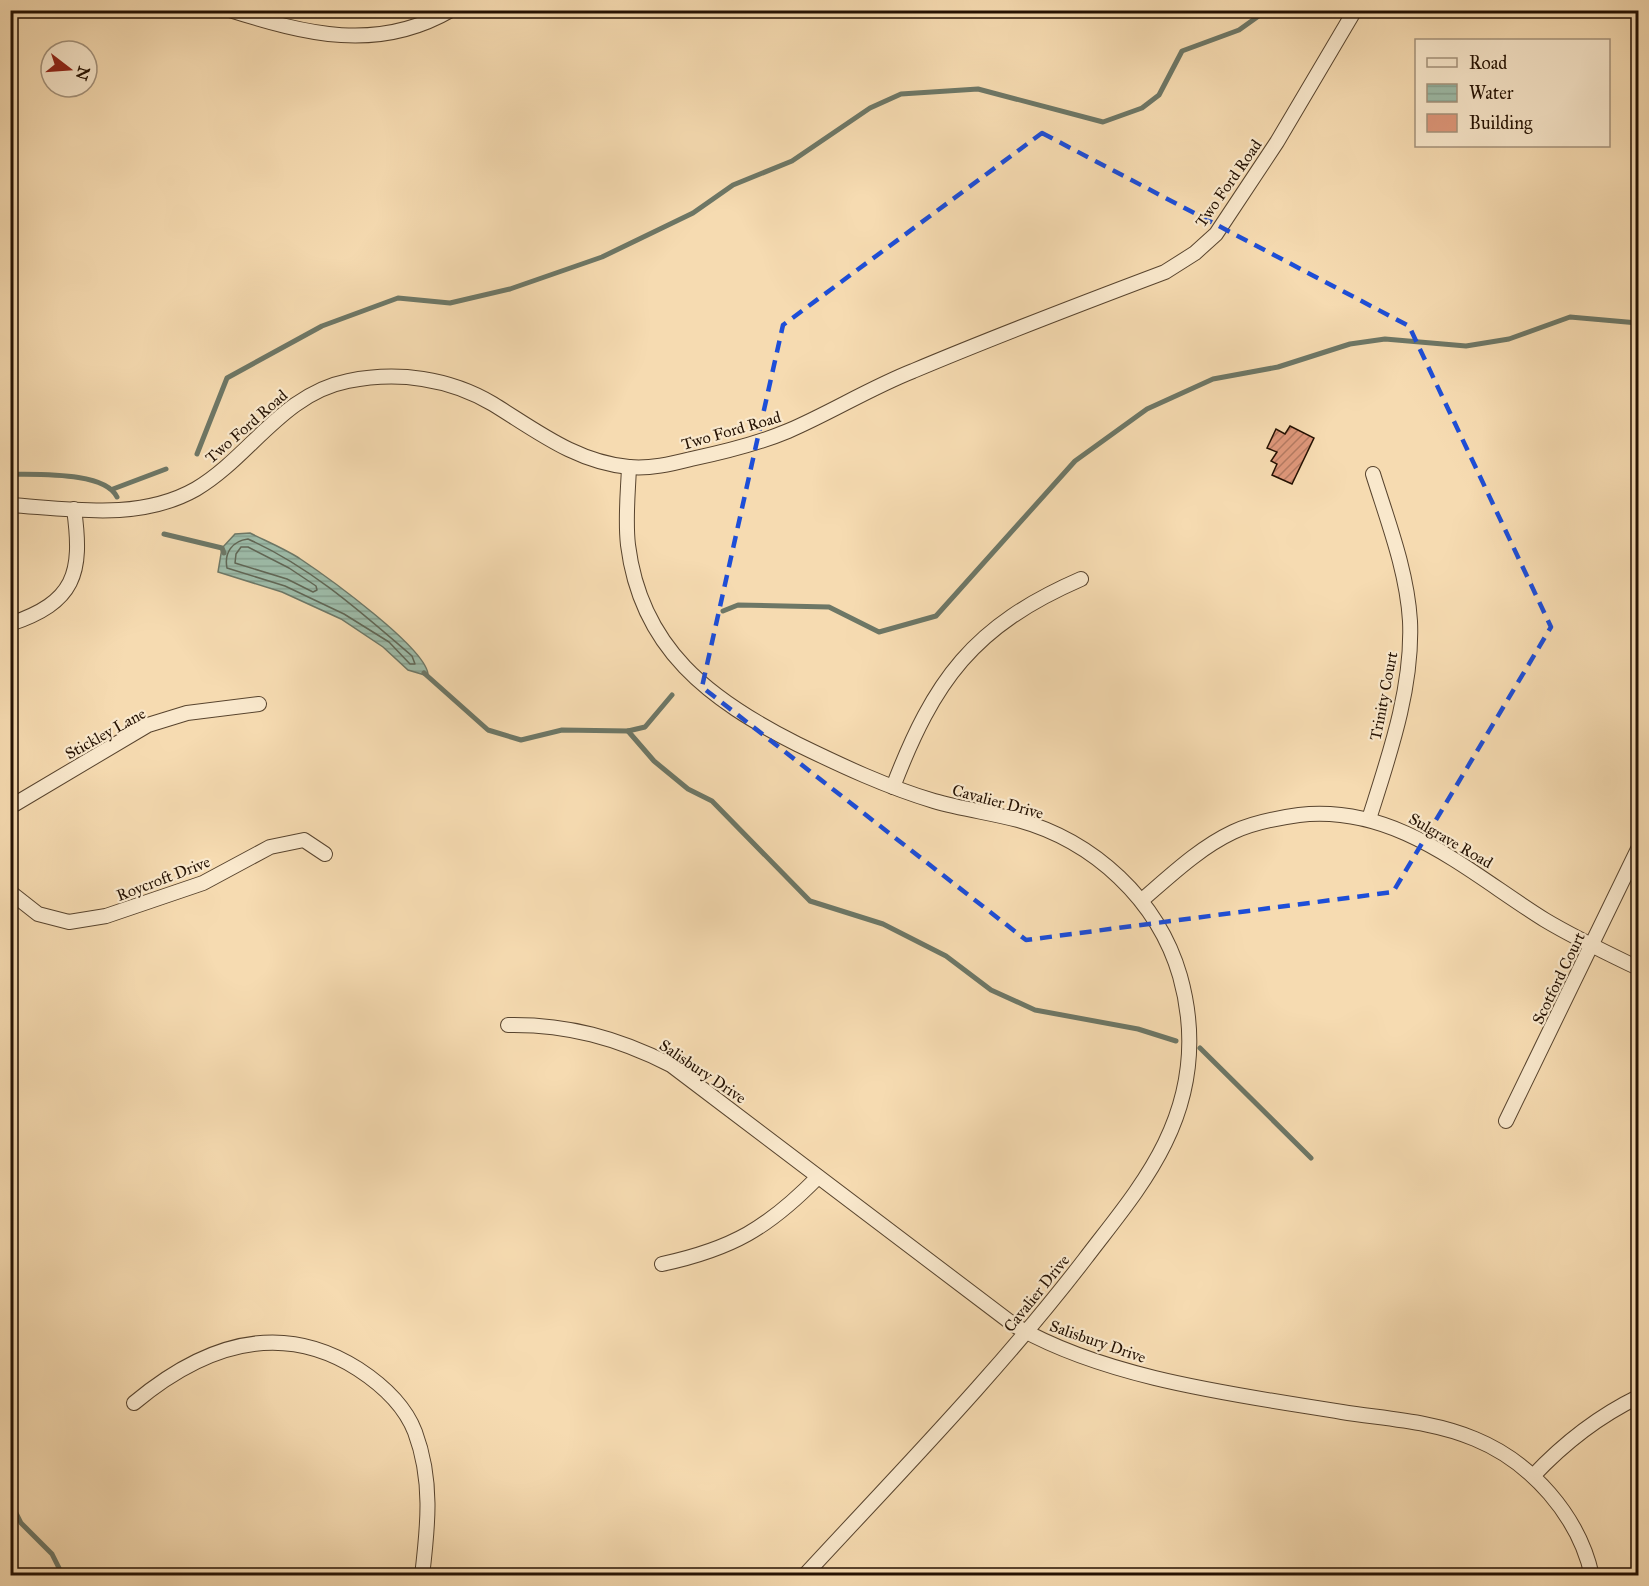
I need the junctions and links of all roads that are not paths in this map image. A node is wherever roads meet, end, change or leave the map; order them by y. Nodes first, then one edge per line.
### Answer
1 (230, 10) edge
2 (451, 10) edge
3 (1355, 10) edge
4 (629, 467) junction
5 (1373, 474) dead end
6 (10, 506) edge
7 (75, 509) junction
8 (1081, 579) dead end
9 (10, 624) edge
10 (259, 704) dead end
11 (893, 787) junction
12 (10, 807) edge
13 (1369, 819) junction
14 (1638, 849) edge
15 (325, 854) dead end
16 (10, 892) edge
17 (1142, 900) junction
18 (1591, 946) junction
19 (1638, 968) edge
20 (508, 1025) dead end
21 (1506, 1121) dead end
22 (818, 1177) junction
23 (662, 1264) dead end
24 (1026, 1332) junction
25 (1638, 1397) edge
26 (134, 1403) dead end
27 (1533, 1476) junction
28 (422, 1575) edge
29 (804, 1575) edge
30 (1592, 1575) edge

1 - 2 street
3 - 4 street, Two Ford Road
4 - 7 street, Two Ford Road
4 - 11 street, Cavalier Drive
5 - 13 street, Trinity Court
6 - 7 street, Two Ford Road
7 - 9 street
8 - 11 street
10 - 12 street, Stickley Lane
11 - 17 street, Cavalier Drive
13 - 17 street, Sulgrave Road
13 - 18 street, Sulgrave Road
14 - 18 street, Scotford Court
15 - 16 street, Roycroft Drive
17 - 24 street, Cavalier Drive
18 - 19 street, Sulgrave Road
18 - 21 street, Scotford Court
20 - 22 street, Salisbury Drive
22 - 23 street
22 - 24 street, Salisbury Drive
24 - 27 street, Salisbury Drive
24 - 29 street, Cavalier Drive
25 - 27 street
26 - 28 street
27 - 30 street, Salisbury Drive

